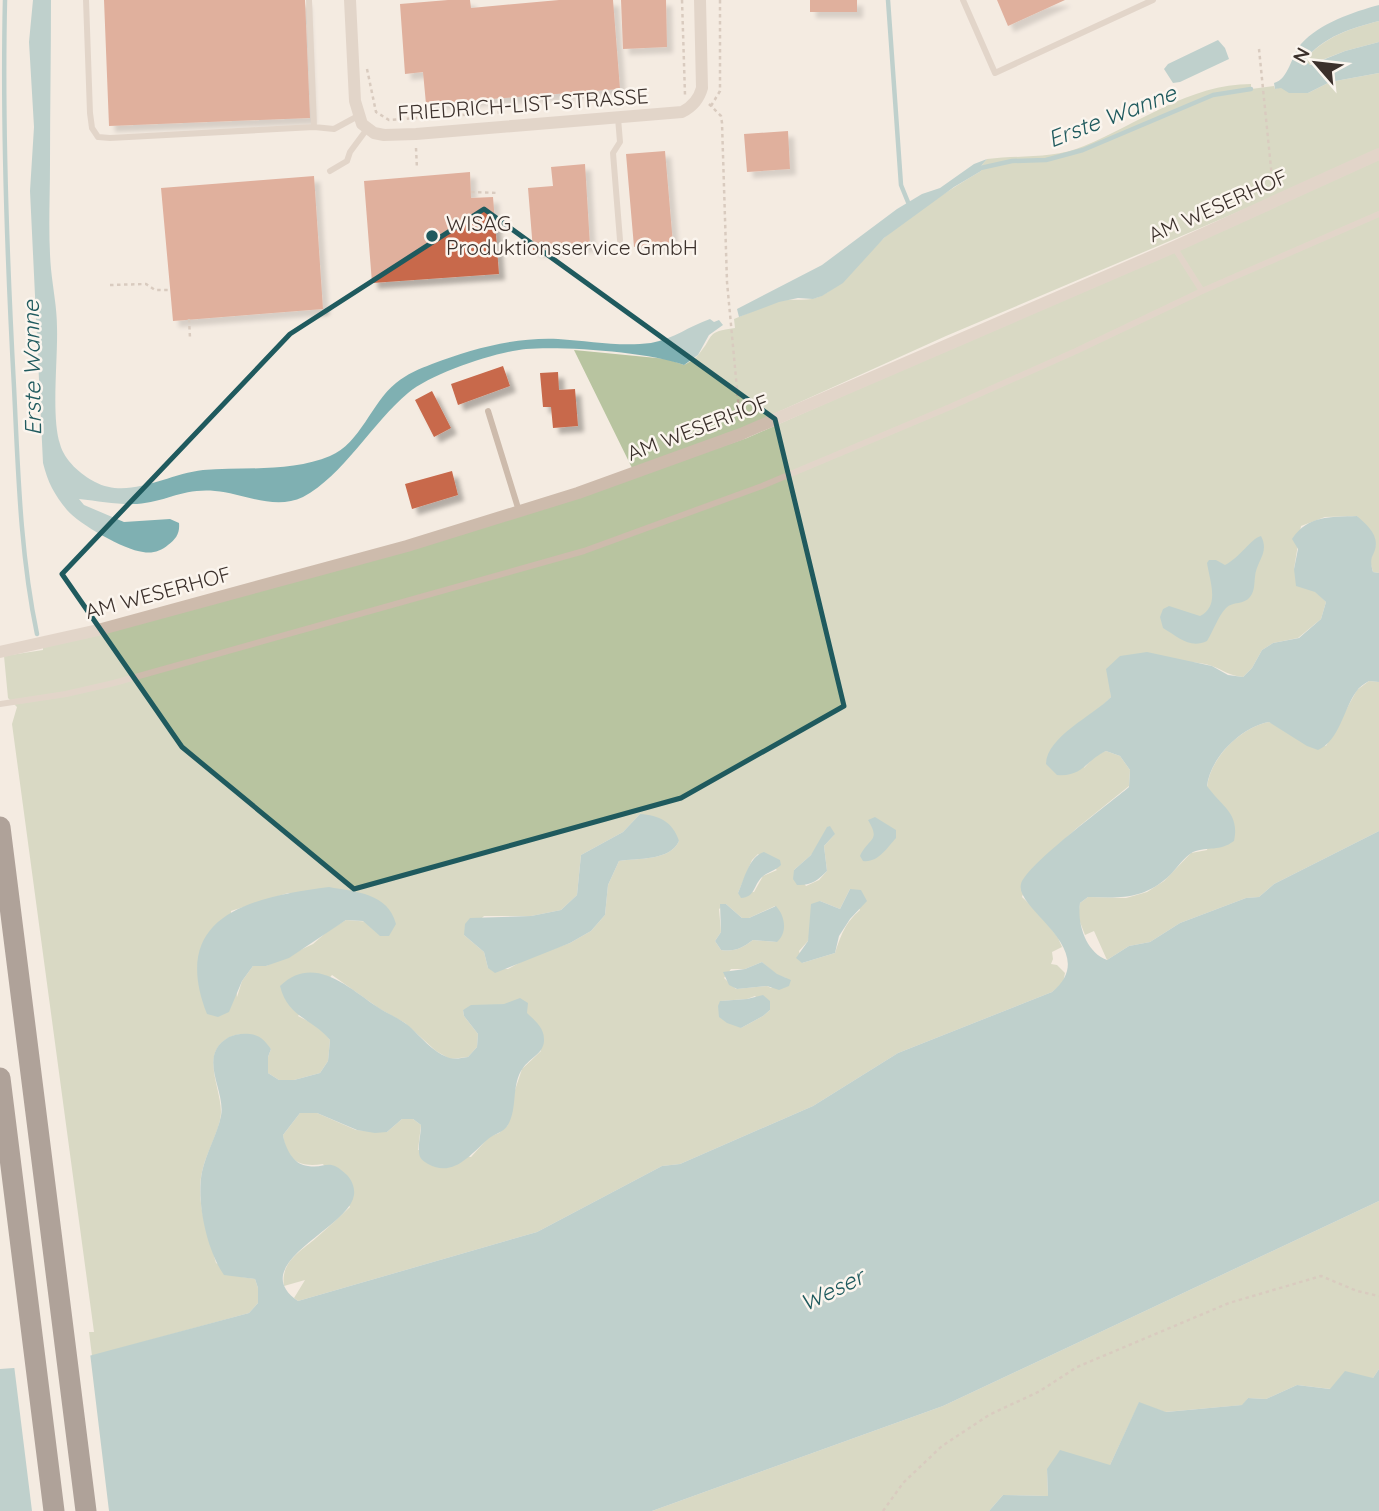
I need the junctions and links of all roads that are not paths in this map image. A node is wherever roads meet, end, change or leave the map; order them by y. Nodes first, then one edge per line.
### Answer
1 (86, 0) edge
2 (309, 0) edge
3 (350, 0) edge
4 (700, 0) edge
5 (963, 0) edge
6 (1153, 0) edge
7 (358, 116) junction
8 (618, 118) junction
9 (314, 127) junction
10 (367, 129) junction
11 (1379, 154) edge
12 (330, 171) dead end
13 (1379, 215) edge
14 (620, 240) dead end
15 (1174, 247) junction
16 (1202, 291) junction
17 (488, 411) dead end
18 (520, 512) junction
19 (0, 652) edge
20 (0, 704) edge
21 (0, 827) edge
22 (0, 1078) edge
23 (54, 1511) edge
24 (86, 1511) edge

1 - 9 lane
2 - 9 lane
3 - 7 street, FRIEDRICH-LIST-STRASSE
4 - 8 street, FRIEDRICH-LIST-STRASSE
5 - 6 lane
7 - 9 lane
7 - 10 street, FRIEDRICH-LIST-STRASSE
8 - 10 street, FRIEDRICH-LIST-STRASSE
8 - 14 lane
10 - 12 lane
11 - 15 street, AM WESERHOF
13 - 16 lane
15 - 16 lane
15 - 18 street, AM WESERHOF
16 - 20 lane
17 - 18 lane
18 - 19 street, AM WESERHOF
21 - 24 highway
22 - 23 highway

